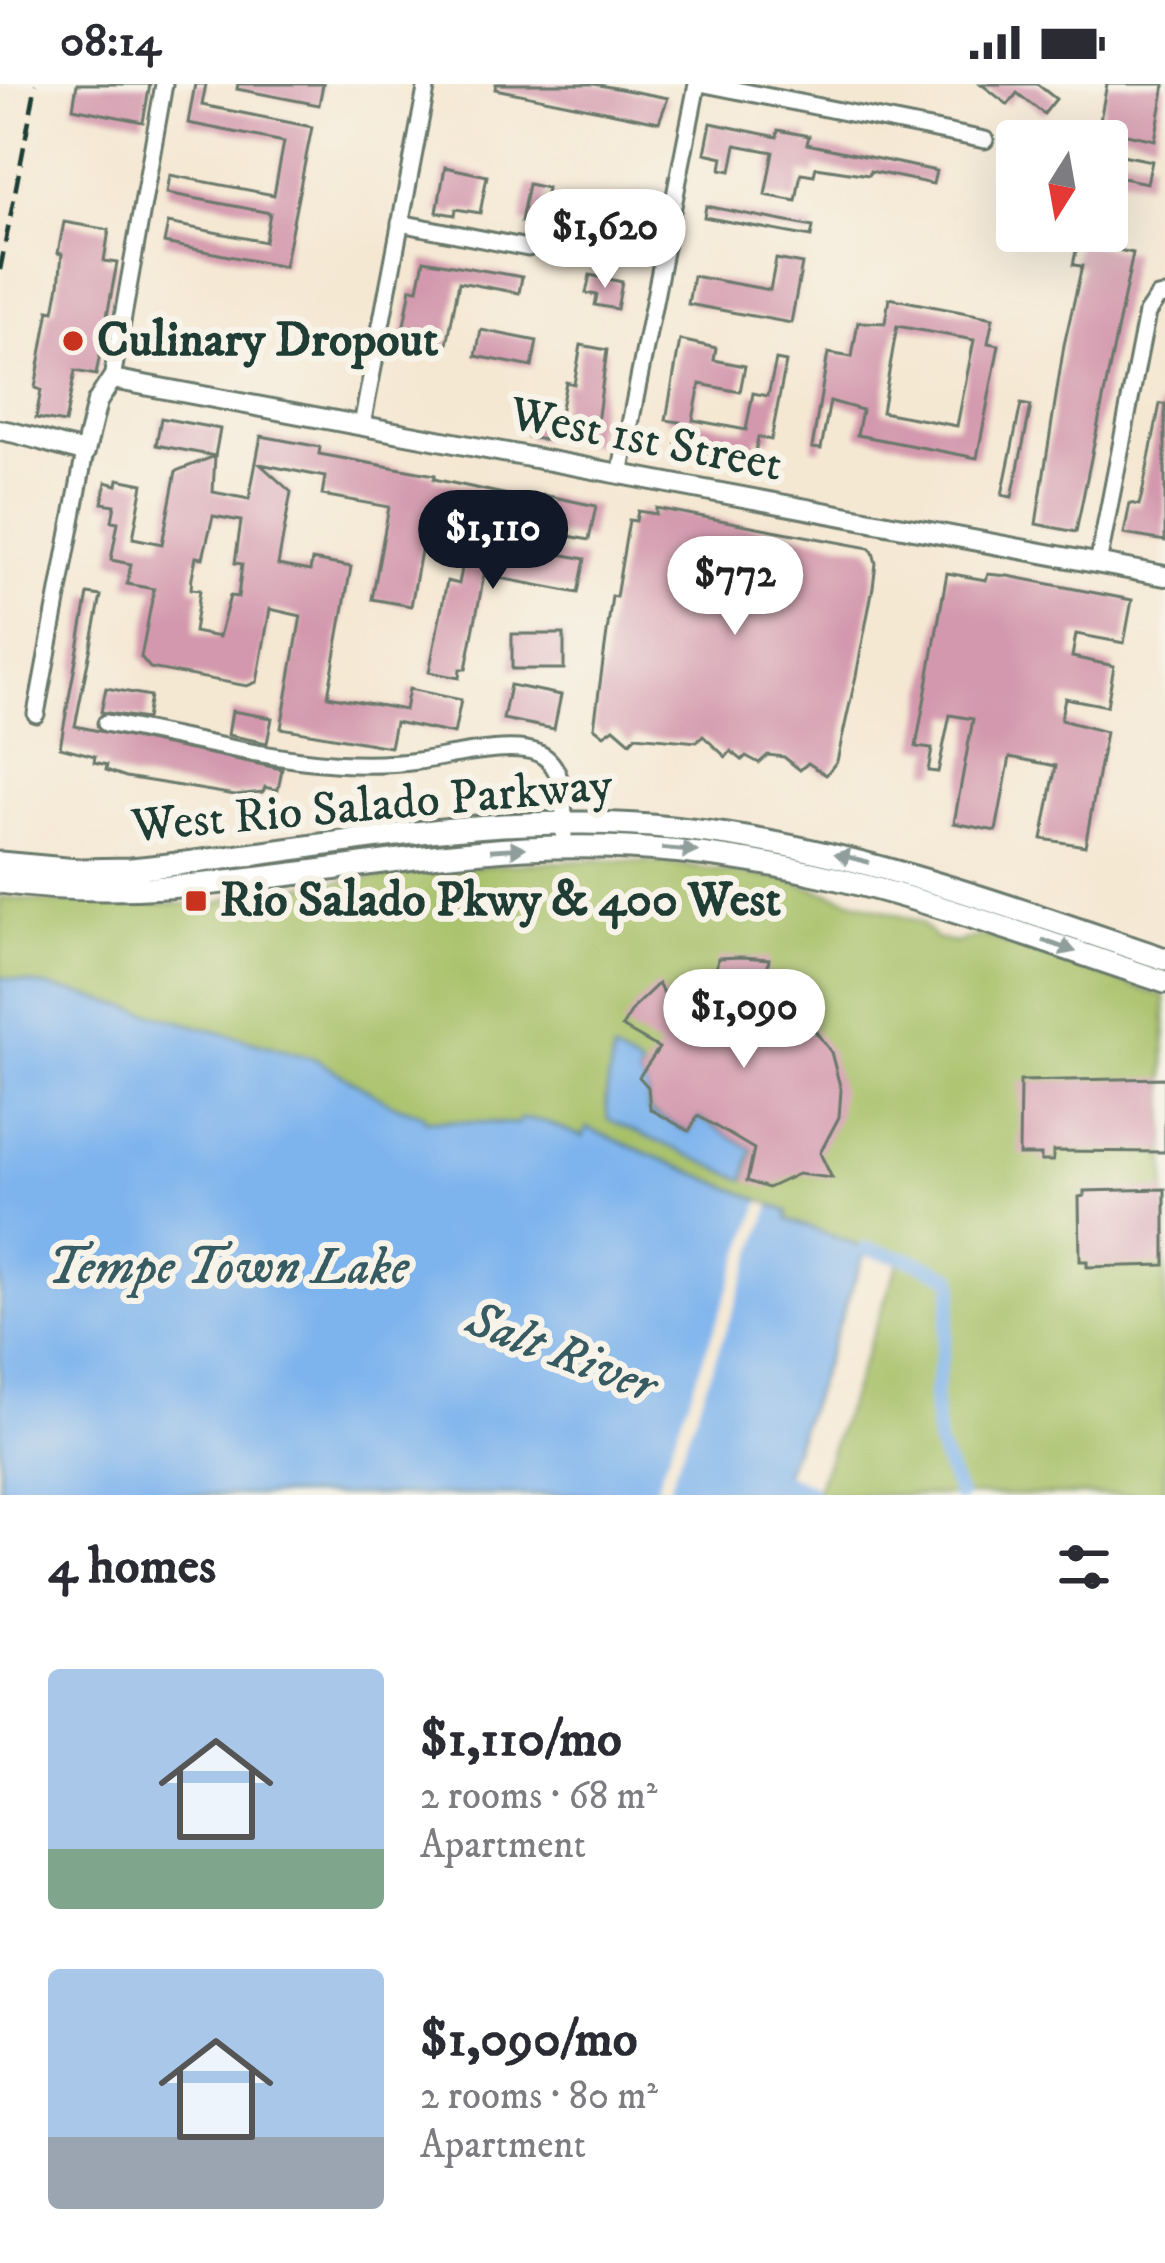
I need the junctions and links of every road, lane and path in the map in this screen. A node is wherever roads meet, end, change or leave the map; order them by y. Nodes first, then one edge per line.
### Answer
1 (164, 84) edge
2 (427, 84) edge
3 (701, 84) edge
4 (985, 140) dead end
5 (400, 223) junction
6 (529, 248) dead end
7 (1161, 296) edge
8 (112, 379) junction
9 (362, 425) junction
10 (0, 430) edge
11 (0, 440) edge
12 (45, 442) junction
13 (86, 452) junction
14 (620, 475) junction
15 (1099, 564) junction
16 (1165, 576) edge
17 (36, 714) dead end
18 (106, 723) dead end
19 (563, 823) junction
20 (564, 846) junction
21 (0, 862) edge
22 (0, 882) edge
23 (1165, 959) edge
24 (1165, 982) edge

1 - 8 street
2 - 5 street
3 - 4 street
3 - 14 street
5 - 6 street
5 - 9 street
7 - 15 street
8 - 9 street, West 1st Street
8 - 13 street
9 - 14 street, West 1st Street
10 - 12 street
11 - 12 street
12 - 13 street
13 - 17 street
14 - 15 street, West 1st Street
15 - 16 street, West 1st Street
18 - 19 street
19 - 20 street
19 - 21 main road, West Rio Salado Parkway
23 -> 19 main road, West Rio Salado Parkway
22 -> 20 main road, West Rio Salado Parkway
20 -> 24 main road, West Rio Salado Parkway

